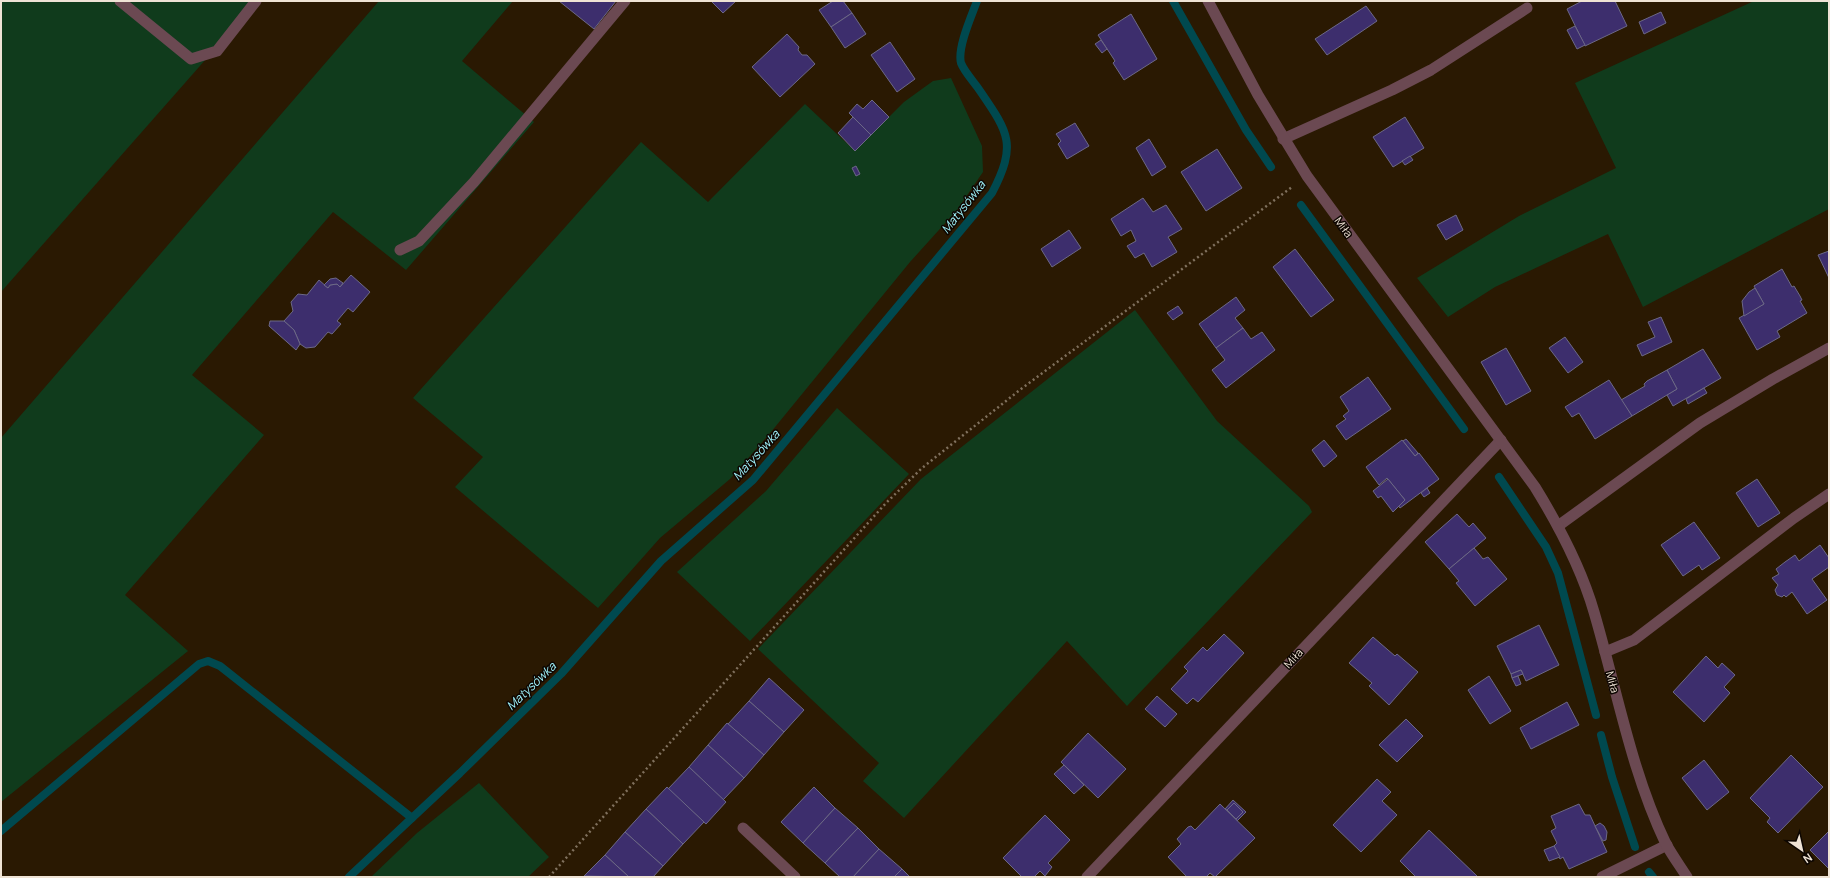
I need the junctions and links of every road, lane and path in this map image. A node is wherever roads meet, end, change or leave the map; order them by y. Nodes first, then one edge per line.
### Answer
1 (120, 1) edge
2 (256, 1) edge
3 (625, 1) edge
4 (1208, 1) edge
5 (1527, 8) dead end
6 (1283, 139) junction
7 (1307, 176) junction
8 (400, 250) dead end
9 (1829, 348) edge
10 (1501, 440) junction
11 (1829, 494) edge
12 (1558, 526) junction
13 (1605, 652) junction
14 (743, 828) dead end
15 (1667, 845) junction
16 (1087, 876) edge
17 (550, 877) edge
18 (795, 877) edge
19 (1602, 877) edge
20 (1687, 877) edge

1 - 2 street
3 - 8 street
4 - 6 street, Miła
5 - 6 street
6 - 7 street, Miła
7 - 10 street, Miła
7 - 17 path
9 - 12 street
10 - 12 street, Miła
10 - 16 street, Miła
11 - 13 street
12 - 13 street, Miła
13 - 15 street, Miła
14 - 18 street
15 - 19 street
15 - 20 street, Miła

